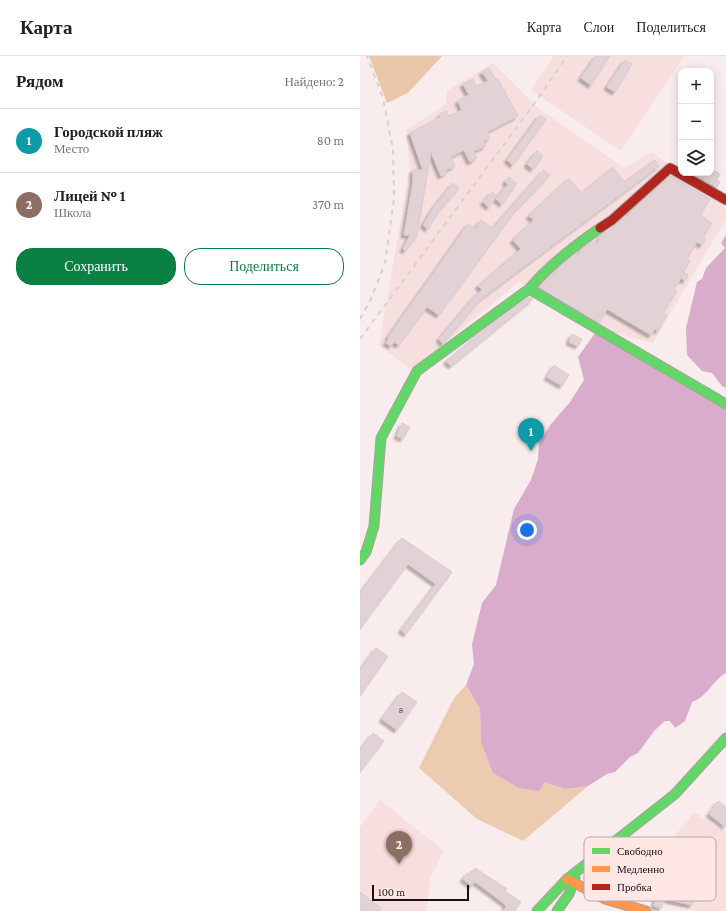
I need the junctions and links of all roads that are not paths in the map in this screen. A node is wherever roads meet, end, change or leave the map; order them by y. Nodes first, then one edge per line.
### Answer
1 (726, 200) edge
2 (529, 289) junction
3 (726, 404) edge
4 (363, 556) edge
5 (726, 738) edge
6 (621, 837) edge
7 (584, 867) edge
8 (571, 881) junction
9 (584, 888) edge
10 (611, 901) edge
11 (537, 911) edge
12 (557, 911) edge
13 (646, 911) edge

1 - 2 street
2 - 3 street
2 - 4 street
5 - 6 street
7 - 8 street
8 - 9 street
8 - 11 street
8 - 12 street
10 - 13 street

